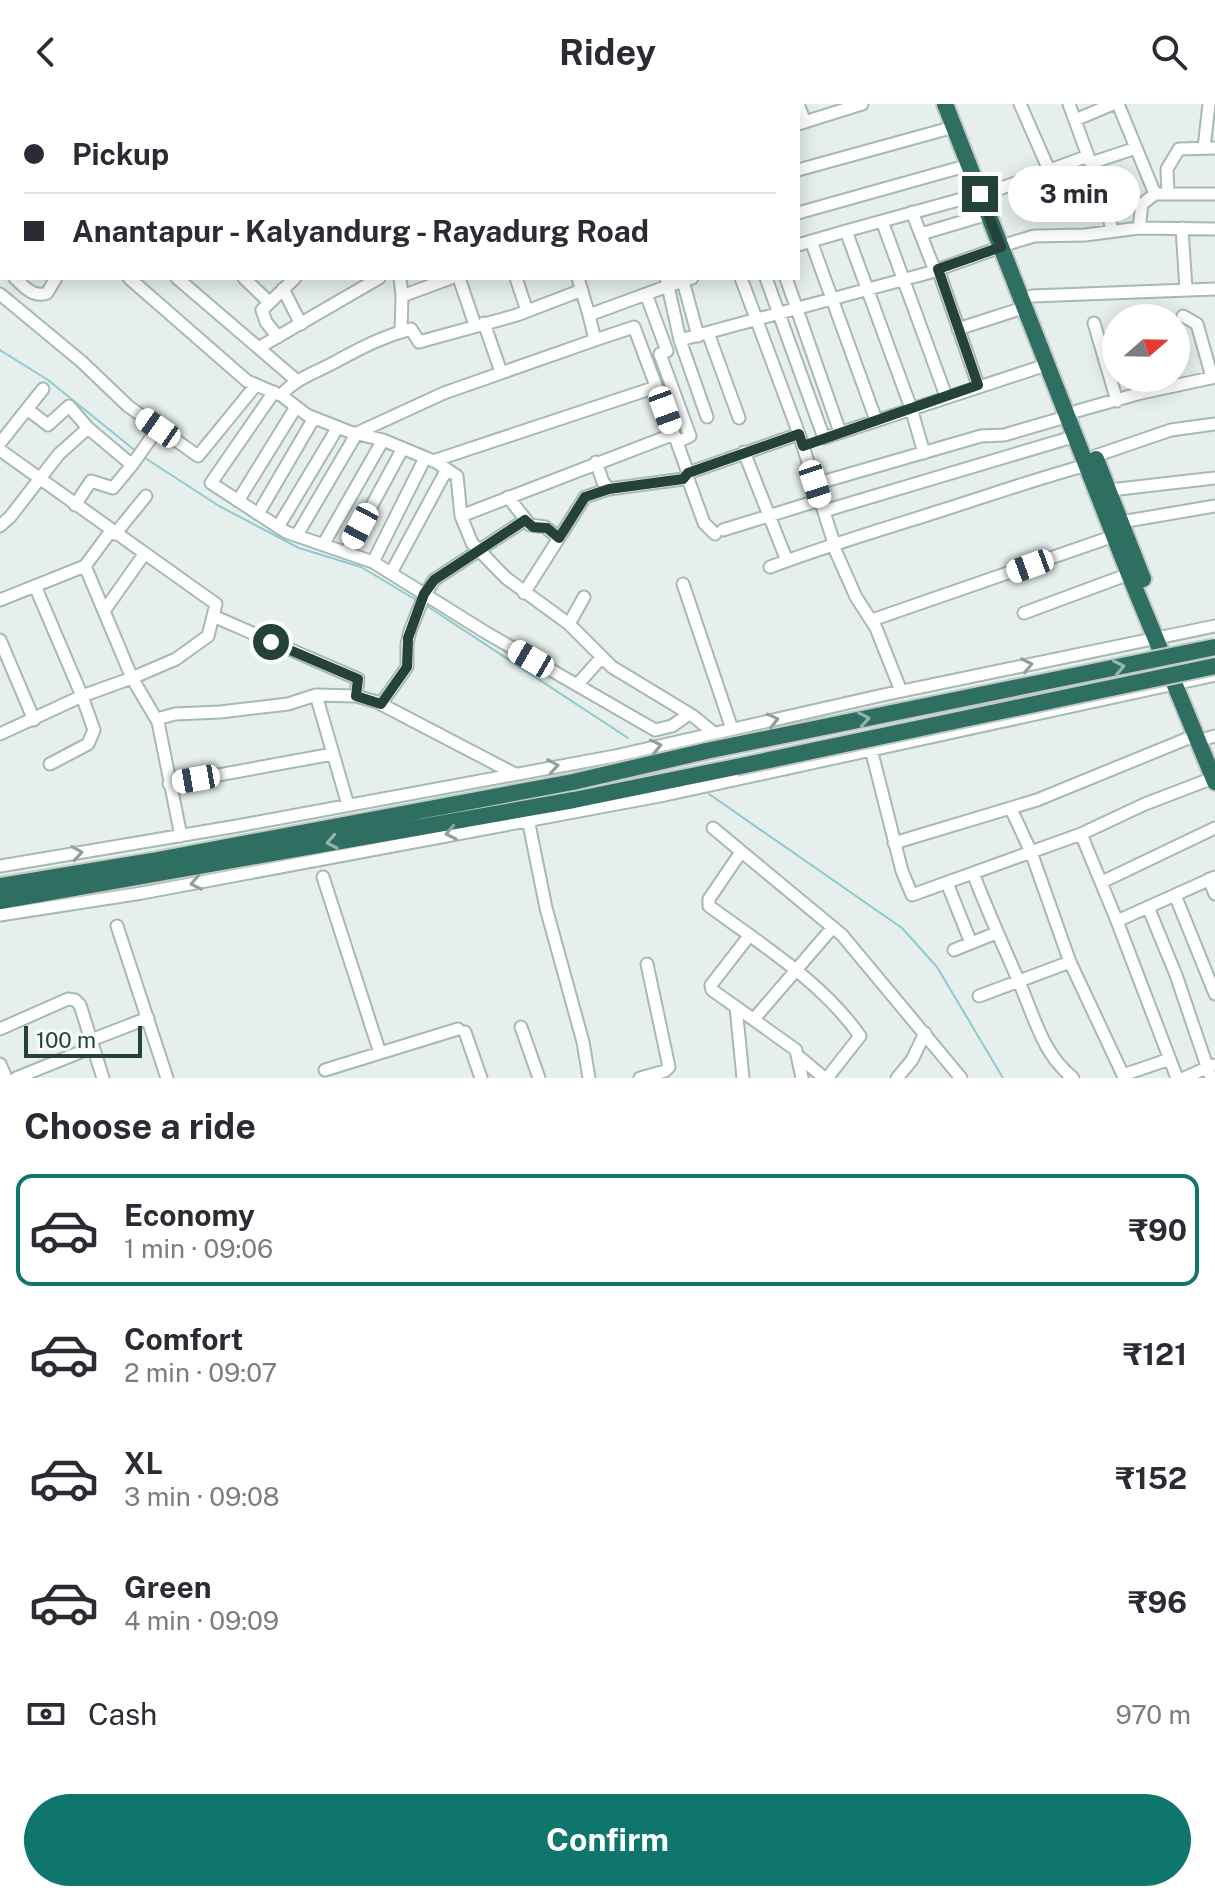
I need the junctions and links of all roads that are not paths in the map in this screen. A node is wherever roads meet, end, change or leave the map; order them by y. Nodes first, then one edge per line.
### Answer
1 (862, 104) edge
2 (945, 104) edge
3 (956, 104) edge
4 (1020, 104) edge
5 (1069, 104) edge
6 (1116, 104) edge
7 (1209, 104) edge
8 (1075, 120) junction
9 (801, 123) edge
10 (954, 127) junction
11 (1136, 148) junction
12 (1210, 148) edge
13 (1090, 160) junction
14 (969, 165) junction
15 (800, 169) edge
16 (1049, 170) junction
17 (986, 193) junction
18 (1162, 194) junction
19 (1215, 194) edge
20 (800, 212) edge
21 (912, 212) junction
22 (988, 214) junction
23 (882, 221) junction
24 (1139, 228) junction
25 (1182, 228) junction
26 (1215, 229) edge
27 (846, 231) junction
28 (1112, 231) junction
29 (921, 234) junction
30 (811, 241) junction
31 (800, 244) edge
32 (1006, 245) junction
33 (936, 270) junction
34 (18, 280) edge
35 (55, 280) edge
36 (131, 280) edge
37 (179, 280) edge
38 (246, 280) edge
39 (293, 280) edge
40 (376, 280) edge
41 (400, 280) edge
42 (446, 280) edge
43 (460, 280) edge
44 (517, 280) edge
45 (687, 280) edge
46 (742, 280) edge
47 (767, 280) edge
48 (787, 280) edge
49 (902, 280) junction
50 (667, 282) edge
51 (580, 284) edge
52 (283, 289) junction
53 (866, 289) junction
54 (1186, 289) junction
55 (1215, 289) edge
56 (0, 294) edge
57 (35, 294) junction
58 (646, 294) junction
59 (402, 296) junction
60 (832, 298) junction
61 (1029, 301) junction
62 (269, 302) junction
63 (797, 309) junction
64 (21, 311) junction
65 (527, 311) junction
66 (589, 315) junction
67 (778, 315) junction
68 (1190, 320) edge
69 (758, 321) junction
70 (1094, 323) dead end
71 (301, 324) junction
72 (480, 324) junction
73 (958, 329) junction
74 (401, 332) junction
75 (703, 335) junction
76 (278, 337) junction
77 (595, 340) junction
78 (681, 343) junction
79 (260, 347) junction
80 (663, 352) junction
81 (646, 358) junction
82 (1049, 364) junction
83 (501, 372) junction
84 (1214, 377) edge
85 (1190, 378) edge
86 (296, 380) junction
87 (256, 385) junction
88 (978, 385) junction
89 (656, 387) junction
90 (43, 389) dead end
91 (1146, 392) edge
92 (278, 394) junction
93 (946, 396) junction
94 (1117, 401) junction
95 (296, 407) junction
96 (911, 408) junction
97 (27, 409) junction
98 (1073, 413) junction
99 (707, 417) dead end
100 (314, 418) junction
101 (739, 418) dead end
102 (876, 420) junction
103 (1215, 424) edge
104 (338, 427) junction
105 (88, 428) junction
106 (158, 428) junction
107 (840, 432) junction
108 (357, 433) junction
109 (799, 434) junction
110 (1076, 436) junction
111 (675, 438) junction
112 (824, 438) junction
113 (383, 440) junction
114 (0, 443) edge
115 (803, 446) junction
116 (403, 448) junction
117 (0, 450) edge
118 (744, 452) junction
119 (924, 453) junction
120 (429, 459) junction
121 (1091, 460) junction
122 (596, 462) junction
123 (133, 463) junction
124 (447, 469) junction
125 (687, 474) junction
126 (1215, 478) edge
127 (39, 479) junction
128 (815, 484) junction
129 (609, 489) junction
130 (1110, 490) junction
131 (146, 496) dead end
132 (508, 497) junction
133 (238, 501) junction
134 (75, 505) junction
135 (822, 505) junction
136 (1215, 506) edge
137 (258, 514) junction
138 (770, 515) junction
139 (461, 516) junction
140 (525, 520) junction
141 (0, 526) edge
142 (278, 527) junction
143 (1118, 529) junction
144 (113, 532) junction
145 (297, 535) junction
146 (559, 538) junction
147 (833, 543) junction
148 (323, 545) junction
149 (480, 551) junction
150 (145, 553) junction
151 (346, 553) junction
152 (787, 561) junction
153 (373, 562) junction
154 (85, 566) junction
155 (770, 567) dead end
156 (391, 573) junction
157 (1129, 574) junction
158 (683, 584) dead end
159 (35, 586) junction
160 (524, 593) junction
161 (424, 595) junction
162 (584, 597) dead end
163 (0, 600) edge
164 (104, 611) junction
165 (1024, 613) dead end
166 (213, 616) junction
167 (872, 620) junction
168 (569, 624) junction
169 (1215, 626) edge
170 (1161, 637) junction
171 (0, 640) edge
172 (1215, 647) edge
173 (602, 657) junction
174 (1215, 666) edge
175 (1215, 675) edge
176 (132, 678) junction
177 (1181, 683) junction
178 (577, 685) junction
179 (901, 691) junction
180 (316, 695) junction
181 (82, 696) junction
182 (356, 696) junction
183 (381, 704) junction
184 (689, 714) junction
185 (157, 719) junction
186 (34, 720) junction
187 (732, 729) junction
188 (714, 733) junction
189 (0, 734) edge
190 (1206, 736) edge
191 (871, 749) junction
192 (333, 754) junction
193 (1215, 757) edge
194 (50, 764) dead end
195 (514, 773) junction
196 (1214, 780) edge
197 (169, 784) junction
198 (348, 805) junction
199 (1011, 809) junction
200 (528, 819) junction
201 (713, 828) dead end
202 (1215, 828) edge
203 (421, 833) junction
204 (1081, 834) junction
205 (181, 836) junction
206 (894, 843) junction
207 (741, 852) junction
208 (1031, 852) junction
209 (0, 866) edge
210 (321, 869) junction
211 (973, 873) junction
212 (1212, 878) edge
213 (1102, 882) junction
214 (947, 883) junction
215 (0, 886) edge
216 (1215, 894) edge
217 (1175, 895) junction
218 (0, 901) edge
219 (1148, 907) junction
220 (0, 915) edge
221 (1117, 921) junction
222 (117, 926) dead end
223 (833, 927) junction
224 (996, 933) junction
225 (749, 936) junction
226 (971, 943) junction
227 (954, 950) dead end
228 (1070, 962) junction
229 (647, 964) dead end
230 (796, 971) junction
231 (1019, 982) junction
232 (1215, 994) edge
233 (979, 996) dead end
234 (736, 1007) junction
235 (148, 1018) junction
236 (754, 1019) junction
237 (521, 1027) dead end
238 (0, 1029) edge
239 (925, 1033) junction
240 (92, 1044) junction
241 (380, 1053) junction
242 (797, 1055) junction
243 (1170, 1059) junction
244 (0, 1064) edge
245 (325, 1070) dead end
246 (1212, 1070) edge
247 (1124, 1077) edge
248 (6, 1078) edge
249 (16, 1078) edge
250 (103, 1078) edge
251 (167, 1078) edge
252 (481, 1078) edge
253 (539, 1078) edge
254 (589, 1078) edge
255 (640, 1078) edge
256 (743, 1078) edge
257 (802, 1078) edge
258 (897, 1078) edge
259 (961, 1078) edge
260 (1073, 1078) edge
261 (1176, 1078) edge
262 (1184, 1078) edge

1 - 9 street
2 - 10 highway
3 - 17 highway
4 - 16 street
5 - 8 street
6 - 8 street
6 - 11 street
7 - 12 street
8 - 13 street
10 - 14 highway
10 - 15 street
11 - 13 street
11 - 18 street
12 - 18 street
13 - 16 street
13 - 28 street
14 - 17 highway
14 - 20 street
16 - 17 street
17 - 21 street
17 - 22 highway
17 - 32 highway
18 - 19 street
18 - 24 street
21 - 23 street
21 - 29 street
22 - 29 street
22 - 32 highway
23 - 27 street
23 - 49 street
24 - 25 street
24 - 28 street
25 - 26 street
25 - 54 street
27 - 30 street
27 - 53 street
28 - 32 street
29 - 33 street
30 - 31 street
30 - 60 street
32 - 33 street
32 - 61 highway
33 - 49 street
33 - 73 street
34 - 57 street
35 - 57 street
36 - 87 street
37 - 79 street
38 - 62 street
39 - 52 street
40 - 71 street
41 - 59 street
42 - 59 street
43 - 72 street
44 - 65 street
45 - 50 street
45 - 75 street
46 - 69 street
47 - 67 street
48 - 63 street
49 - 53 street
49 - 93 street
50 - 58 street
50 - 78 street
51 - 65 street
51 - 66 street
52 - 62 street
52 - 71 street
53 - 60 street
53 - 96 street
54 - 55 street
54 - 61 street
56 - 64 street
57 - 64 street
58 - 66 street
58 - 80 street
59 - 74 street
60 - 63 street
60 - 102 street
61 - 73 street
61 - 82 highway
61 - 98 highway
62 - 76 street
63 - 67 street
63 - 107 street
64 - 106 street
65 - 72 street
66 - 77 street
67 - 69 street
67 - 112 street
68 - 84 street
69 - 75 street
69 - 109 street
70 - 94 street
71 - 76 street
72 - 74 street
72 - 83 street
73 - 88 street
74 - 86 street
75 - 78 street
75 - 101 street
76 - 79 street
77 - 81 street
77 - 83 street
78 - 80 street
78 - 99 street
79 - 86 street
80 - 81 street
80 - 111 street
81 - 89 street
82 - 88 street
82 - 98 highway
83 - 108 street
84 - 85 street
86 - 92 street
87 - 92 street
87 - 106 street
88 - 93 street
89 - 111 street
89 - 120 street
90 - 97 street
91 - 94 street
92 - 95 street
92 - 133 street
93 - 96 street
94 - 98 street
95 - 100 street
95 - 133 street
96 - 102 street
96 - 119 street
97 - 105 street
97 - 114 street
98 - 110 highway
98 - 119 street
98 - 121 highway
100 - 104 street
100 - 137 street
102 - 107 street
103 - 121 street
104 - 108 street
104 - 142 street
105 - 123 street
105 - 127 street
106 - 123 street
107 - 112 street
108 - 113 street
108 - 145 street
109 - 115 street
109 - 118 street
110 - 121 highway
110 - 135 street
111 - 122 street
111 - 125 street
112 - 115 street
113 - 116 street
113 - 148 street
115 - 128 street
116 - 120 street
116 - 151 street
117 - 127 street
118 - 125 street
118 - 138 street
119 - 128 street
120 - 124 street
120 - 153 street
121 - 130 highway
121 - 143 highway
121 - 147 street
122 - 129 street
122 - 132 street
123 - 134 street
124 - 139 street
124 - 156 street
125 - 129 street
125 - 138 street
126 - 130 street
127 - 134 street
127 - 141 street
128 - 135 street
129 - 146 street
130 - 143 highway
131 - 144 street
132 - 139 street
132 - 140 street
133 - 137 street
134 - 144 street
135 - 138 street
135 - 147 street
136 - 143 street
137 - 142 street
138 - 152 street
139 - 149 street
140 - 146 street
140 - 149 street
142 - 145 street
143 - 157 highway
143 - 167 street
143 - 170 highway
144 - 150 street
144 - 154 street
145 - 148 street
146 - 160 street
147 - 152 street
147 - 167 street
148 - 151 street
149 - 160 street
149 - 161 street
150 - 164 street
150 - 166 street
151 - 153 street
152 - 155 street
153 - 156 street
154 - 159 street
154 - 164 street
156 - 161 street
157 - 165 street
157 - 170 highway
158 - 187 street
159 - 163 street
159 - 181 street
160 - 168 street
161 - 178 street
161 - 183 street
162 - 168 street
164 - 176 street
166 - 176 street
166 - 182 street
167 - 179 street
168 - 173 street
169 - 170 street
170 - 177 highway
179 -> 170 street
171 - 186 street
215 -> 172 highway, bridge
173 - 178 street
173 - 184 street
174 - 203 highway, bridge
175 - 177 street
176 - 181 street
176 - 185 street
177 - 190 highway
177 - 191 street
178 - 184 street
187 -> 179 street
180 - 182 street
180 - 185 street
180 - 192 street
181 - 186 street
181 - 194 street
182 - 183 street
183 - 195 street
184 - 188 street
185 - 197 street
186 - 189 street
187 - 188 street
195 -> 188 street
190 - 193 highway
190 - 196 highway
190 - 199 street
191 - 200 street
191 - 206 street
192 - 197 street
192 - 198 street
195 - 198 street
196 - 204 street
197 - 205 street
198 - 205 street
199 - 206 street
199 - 208 street
200 -> 203 street
200 - 254 street
201 - 207 street
202 - 213 street
203 - 210 street
203 -> 218 highway
204 - 208 street
204 - 213 street
209 -> 205 street
206 - 214 street
207 - 223 street
207 - 225 street
208 - 211 street
208 - 228 street
210 -> 220 street
210 - 241 street
211 - 214 street
211 - 224 street
212 - 216 street
212 - 217 street
213 - 221 street
214 - 226 street
217 - 219 street
217 - 232 street
219 - 221 street
219 - 246 street
221 - 243 street
222 - 235 street
223 - 230 street
223 - 239 street
224 - 226 street
224 - 231 street
225 - 230 street
225 - 234 street
226 - 227 street
228 - 231 street
228 - 247 street
229 - 255 street
230 - 236 street
230 - 242 street
231 - 233 street
231 - 260 street
234 - 236 street
234 - 256 street
235 - 240 street
235 - 251 street
236 - 242 street
237 - 253 street
238 - 240 street
239 - 258 street
239 - 259 street
240 - 249 street
240 - 250 street
241 - 245 street
241 - 252 street
242 - 257 street
243 - 247 street
243 - 261 street
244 - 248 street
246 - 262 street

